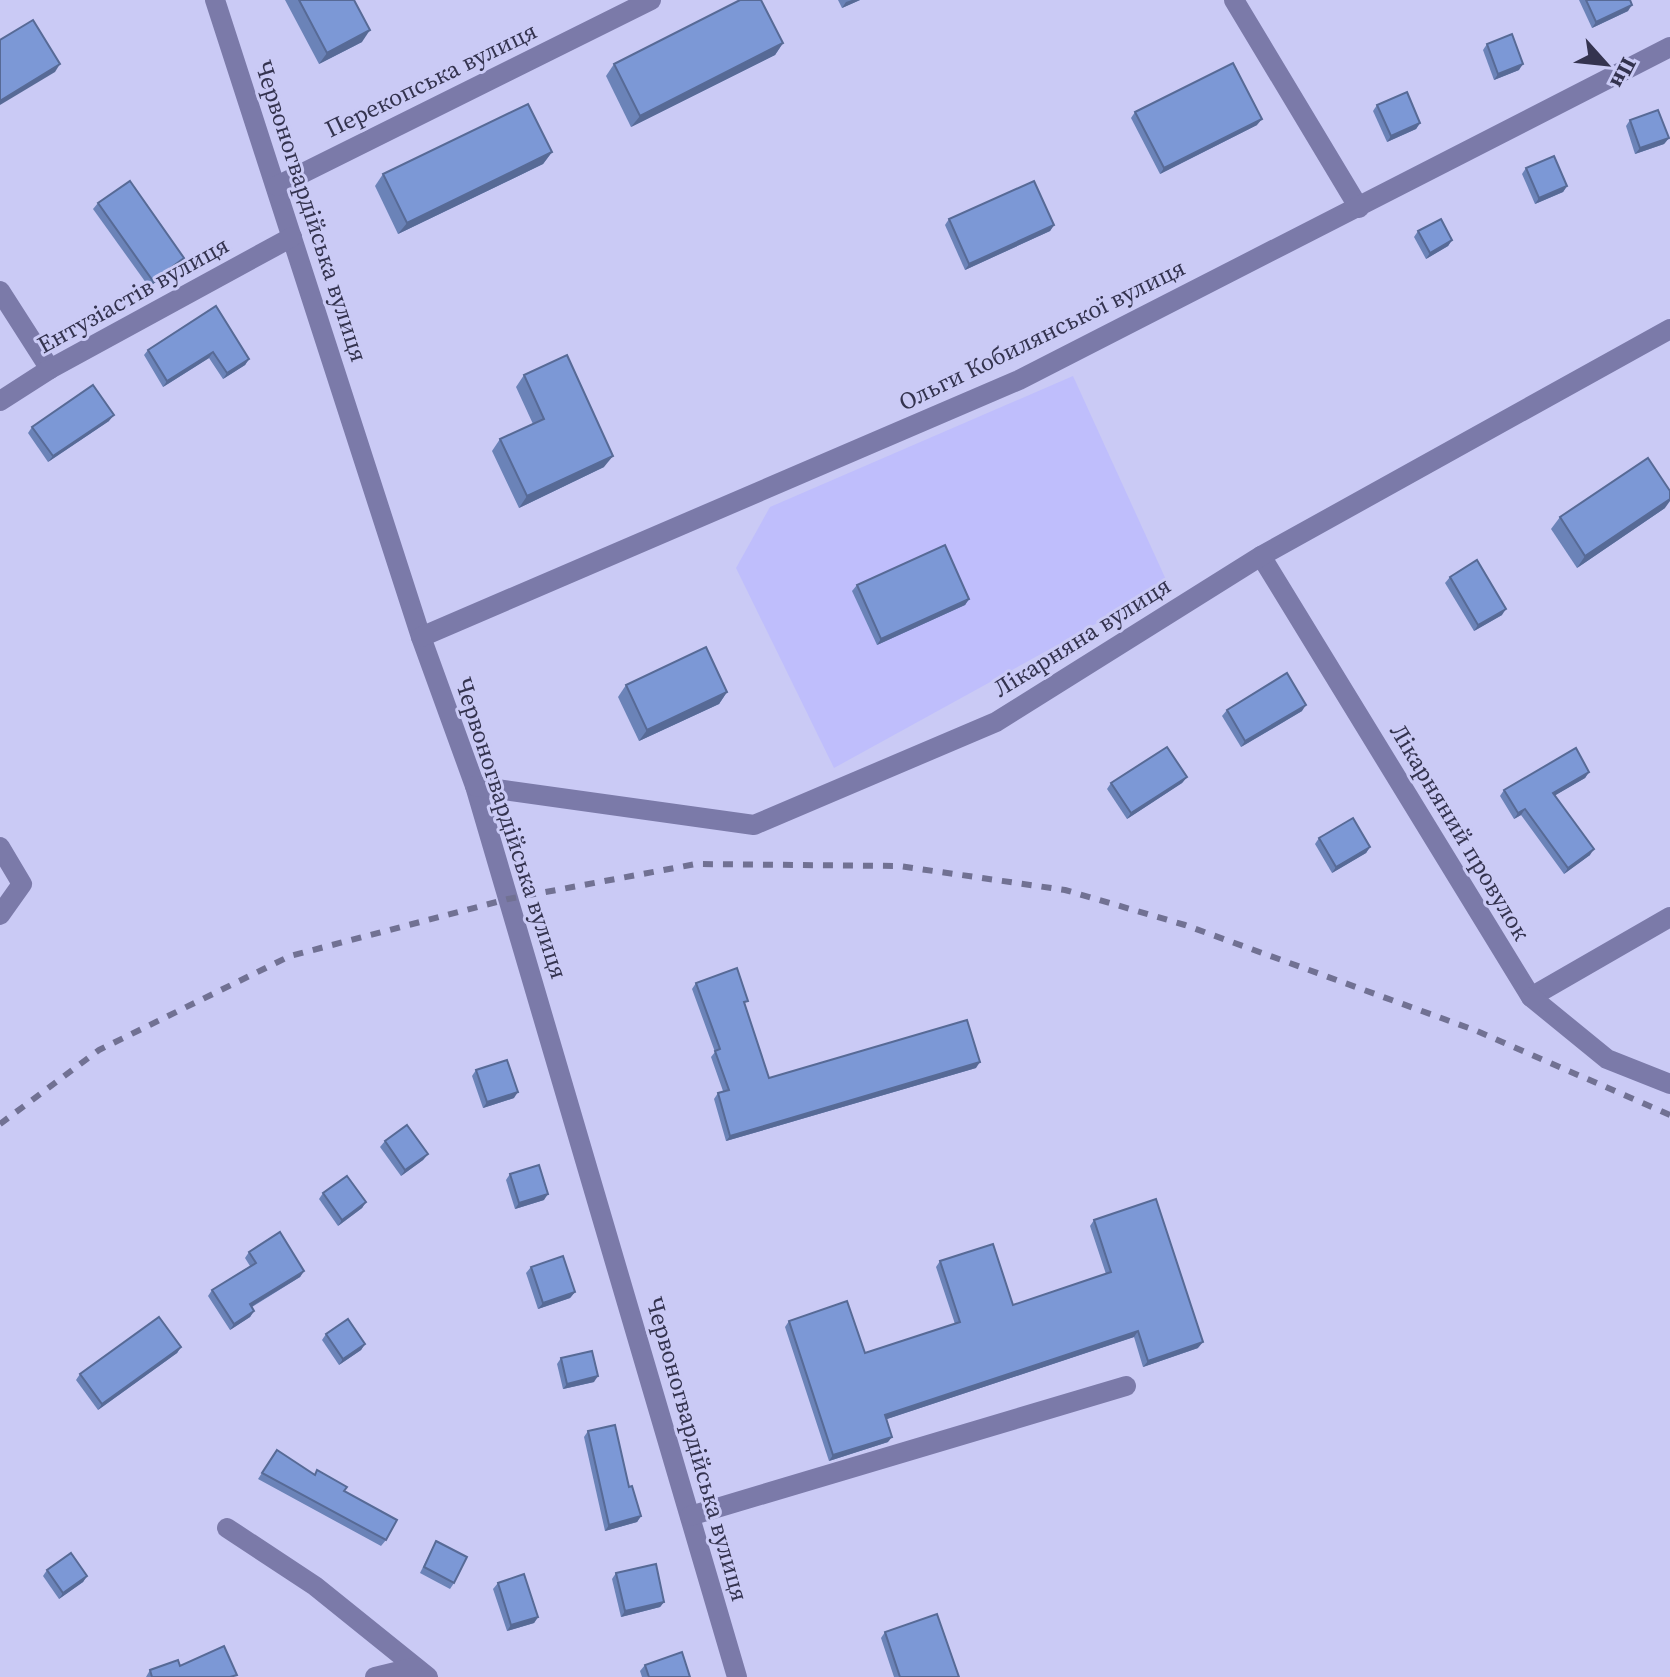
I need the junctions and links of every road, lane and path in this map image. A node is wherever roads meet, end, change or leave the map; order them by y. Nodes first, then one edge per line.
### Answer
1 (215, 0) edge
2 (651, 0) edge
3 (1234, 0) edge
4 (1670, 47) edge
5 (277, 186) junction
6 (1359, 208) junction
7 (292, 237) junction
8 (0, 291) edge
9 (1670, 329) edge
10 (50, 369) junction
11 (0, 401) edge
12 (1261, 556) junction
13 (421, 637) junction
14 (475, 786) junction
15 (0, 847) edge
16 (0, 915) edge
17 (1670, 917) edge
18 (1531, 997) junction
19 (1670, 1084) edge
20 (1126, 1386) dead end
21 (690, 1516) junction
22 (227, 1528) dead end
23 (420, 1672) edge
24 (375, 1677) edge
25 (737, 1677) edge

1 - 5 street, Червоногвардійська вулиця
2 - 5 street, Перекопська вулиця
3 - 6 street
4 - 6 street, Ольги Кобилянської вулиця
5 - 7 street, Червоногвардійська вулиця
6 - 13 street, Ольги Кобилянської вулиця
7 - 10 street, Ентузіастів вулиця
7 - 13 street, Червоногвардійська вулиця
8 - 10 street
9 - 12 street, Лікарняна вулиця
10 - 11 street, Ентузіастів вулиця
12 - 14 street, Лікарняна вулиця
12 - 18 street, Лікарняний провулок
13 - 14 street, Червоногвардійська вулиця
14 - 21 street, Червоногвардійська вулиця
15 - 16 street
17 - 18 street
18 - 19 street, Лікарняний провулок
20 - 21 street
21 - 25 street, Червоногвардійська вулиця
22 - 23 street
23 - 24 street

